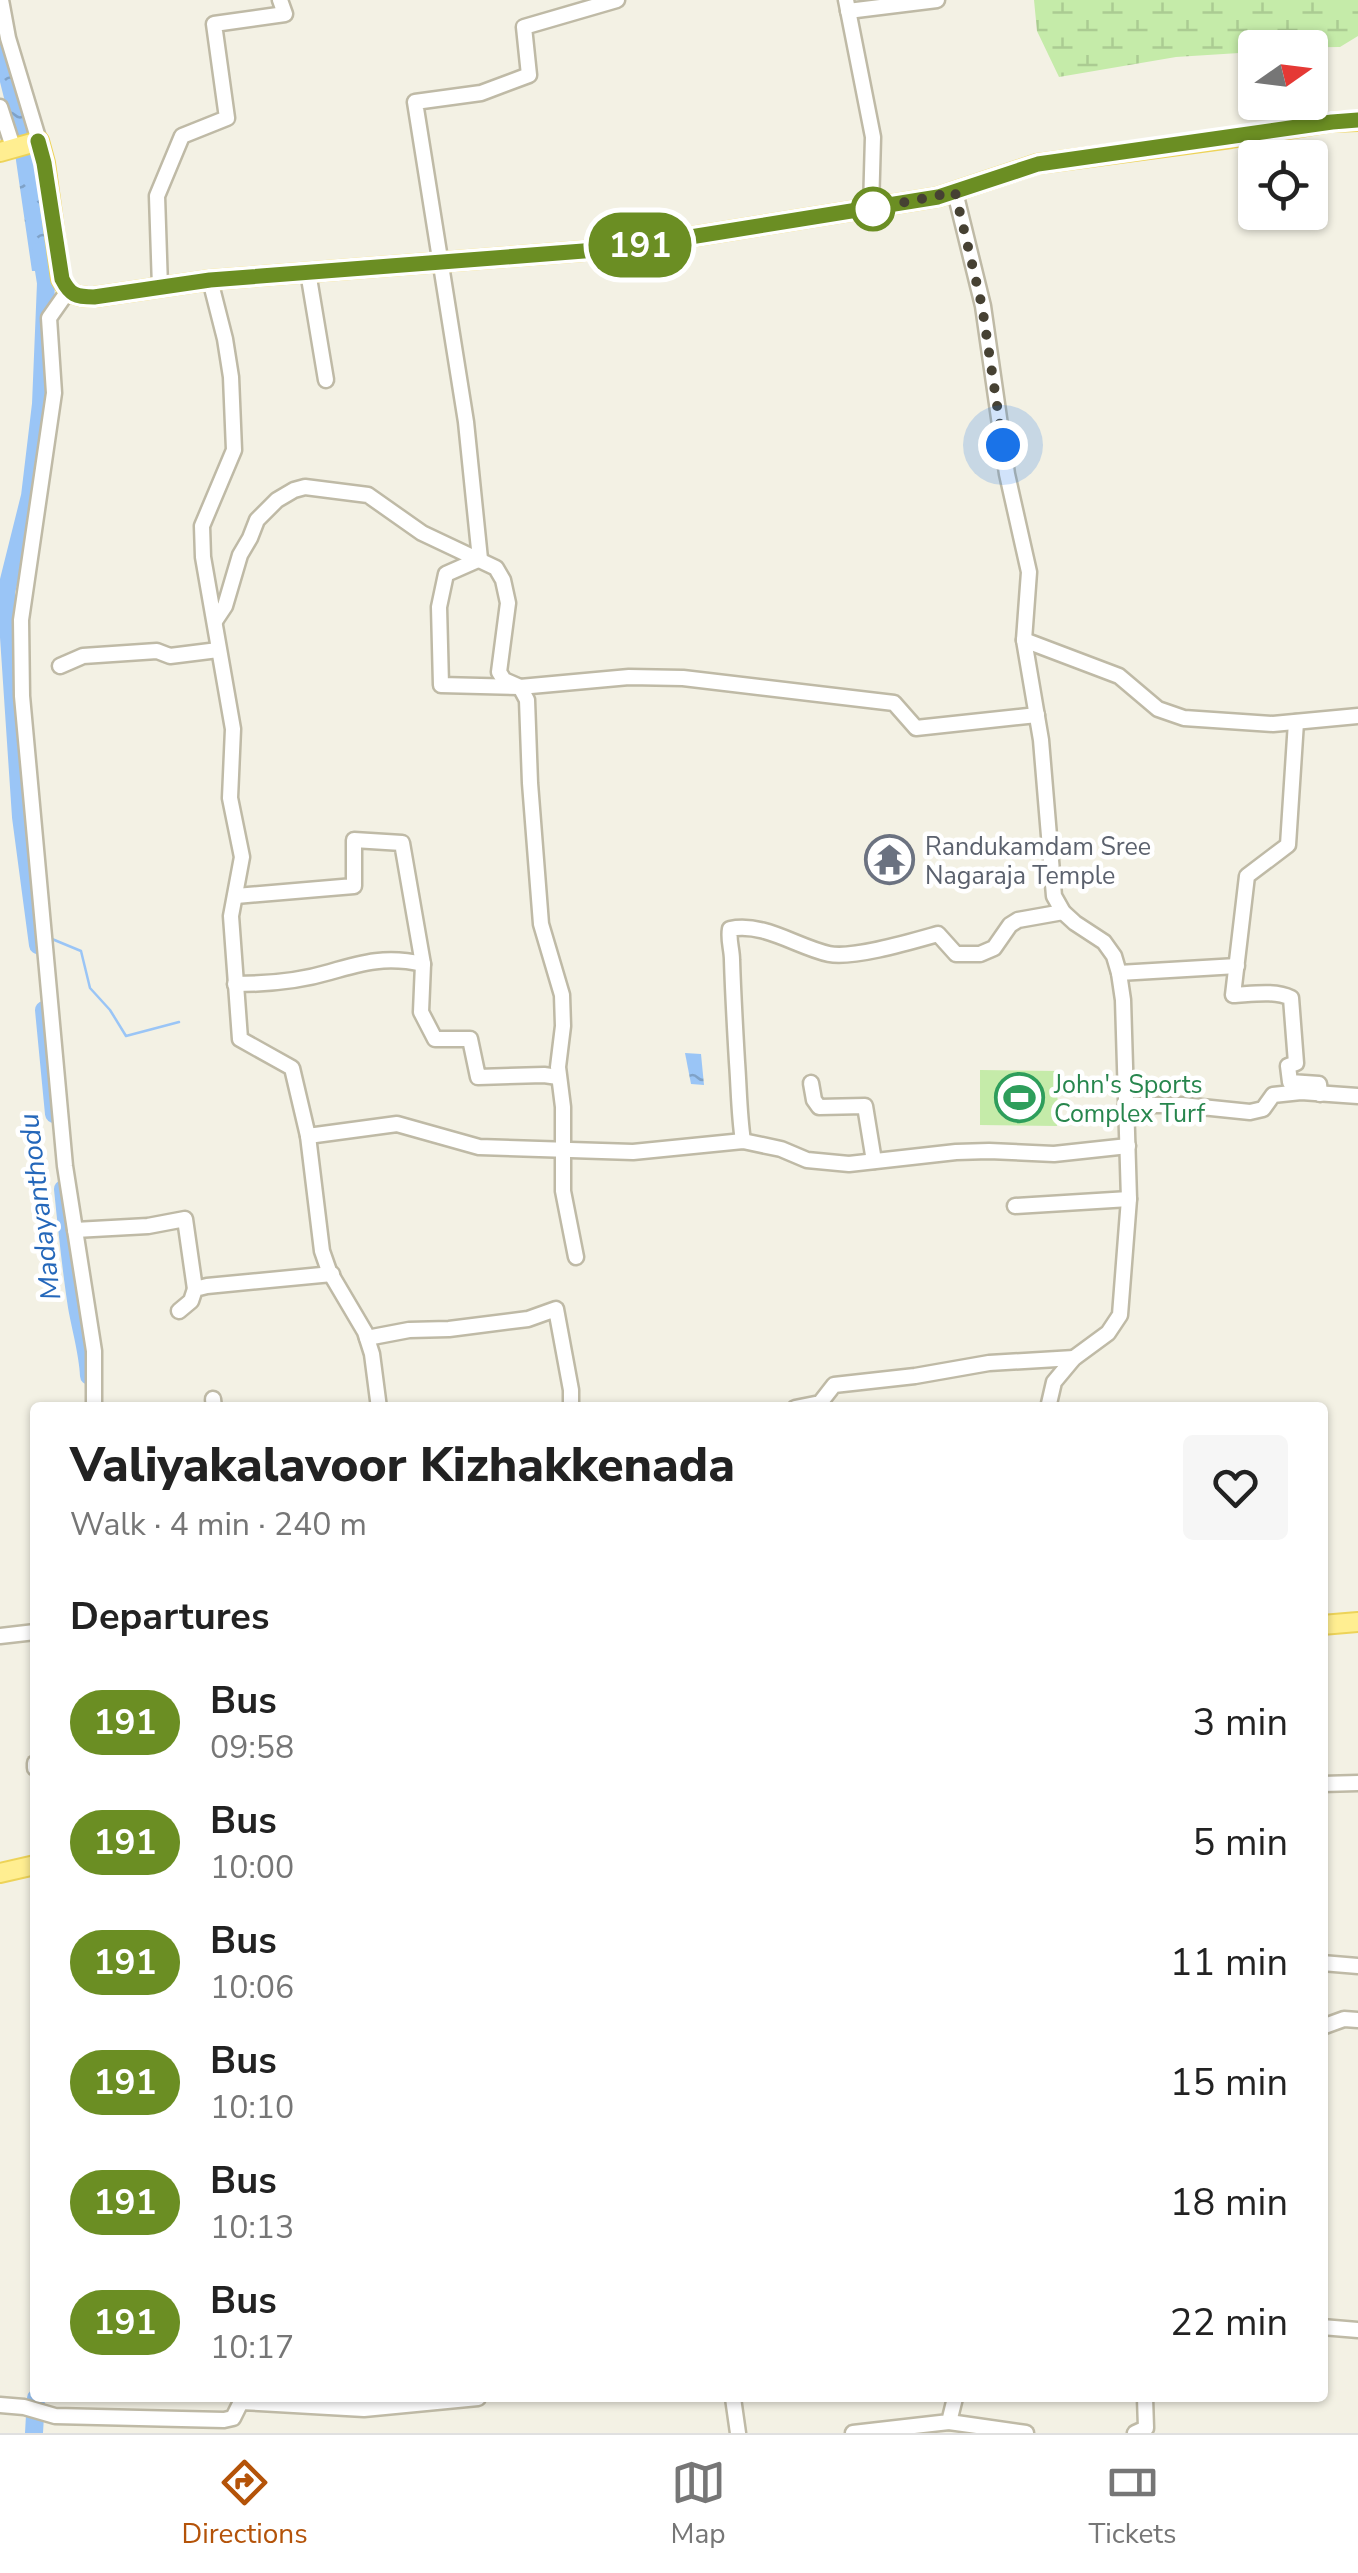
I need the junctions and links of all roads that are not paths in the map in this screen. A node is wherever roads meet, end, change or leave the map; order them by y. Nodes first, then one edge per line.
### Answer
1 (0, 0) edge
2 (280, 0) edge
3 (617, 0) edge
4 (937, 0) edge
5 (847, 5) edge
6 (0, 107) edge
7 (1358, 120) edge
8 (38, 141) junction
9 (7, 150) edge
10 (955, 192) junction
11 (871, 209) junction
12 (442, 262) junction
13 (308, 272) junction
14 (210, 280) junction
15 (160, 287) junction
16 (68, 291) junction
17 (326, 380) dead end
18 (480, 559) junction
19 (215, 621) junction
20 (1024, 640) junction
21 (218, 650) junction
22 (60, 666) dead end
23 (520, 687) junction
24 (1037, 716) junction
25 (1358, 716) edge
26 (1296, 722) junction
27 (236, 896) junction
28 (1063, 912) junction
29 (423, 964) junction
30 (1236, 966) junction
31 (1120, 973) junction
32 (235, 984) junction
33 (558, 1077) junction
34 (812, 1083) dead end
35 (1320, 1094) junction
36 (1358, 1096) edge
37 (1126, 1106) junction
38 (308, 1136) junction
39 (743, 1140) junction
40 (1128, 1146) junction
41 (561, 1150) junction
42 (874, 1161) junction
43 (1130, 1199) junction
44 (1015, 1206) dead end
45 (75, 1230) junction
46 (576, 1257) dead end
47 (332, 1274) junction
48 (195, 1289) junction
49 (180, 1311) dead end
50 (367, 1338) junction
51 (1074, 1358) junction
52 (94, 1402) edge
53 (378, 1402) edge
54 (571, 1402) edge
55 (821, 1402) edge
56 (1049, 1402) edge
57 (1358, 1622) edge
58 (1328, 1625) edge
59 (30, 1633) edge
60 (0, 1636) edge
61 (1328, 1784) edge
62 (1358, 1784) edge
63 (30, 1866) edge
64 (0, 1872) edge
65 (1328, 1963) edge
66 (1358, 1966) edge
67 (1358, 2020) edge
68 (1328, 2025) edge
69 (1328, 2328) edge
70 (1358, 2330) edge
71 (242, 2402) edge
72 (242, 2402) edge
73 (437, 2402) edge
74 (734, 2402) edge
75 (954, 2402) edge
76 (1145, 2402) edge
77 (0, 2405) edge
78 (949, 2422) junction
79 (738, 2433) edge
80 (852, 2433) edge
81 (1026, 2433) edge
82 (1135, 2433) edge

1 - 8 street
2 - 15 street
3 - 12 street
4 - 5 street
5 - 11 street
6 - 9 street
7 - 10 main road
8 - 9 main road
8 - 16 main road
10 - 11 main road
10 - 20 street
11 - 12 main road
12 - 13 main road
12 - 18 street
13 - 14 main road
13 - 17 street
14 - 15 main road
14 - 19 street
15 - 16 main road
16 - 45 street
18 - 19 street
18 - 23 street
18 - 23 street
19 - 21 street
20 - 24 street
20 - 26 street
21 - 22 street
21 - 27 street
23 - 24 street
23 - 33 street
24 - 28 street
25 - 26 street
26 - 30 street
27 - 29 street
27 - 32 street
28 - 31 street
28 - 39 street
29 - 32 street
29 - 33 street
30 - 31 street
30 - 35 street
31 - 37 street
32 - 38 street
33 - 41 street
34 - 42 street
35 - 36 street
35 - 37 street
37 - 40 street
38 - 41 street
38 - 47 street
39 - 41 street
39 - 42 street
40 - 42 street
40 - 43 street
41 - 46 street
43 - 44 street
43 - 51 street
45 - 48 street
45 - 52 street
47 - 48 street
47 - 50 street
48 - 49 street
50 - 53 street
50 - 54 street
51 - 55 street
51 - 56 street
57 - 58 main road
59 - 60 street
61 - 62 street
63 - 64 main road
65 - 66 street
67 - 68 street
69 - 70 street
71 - 77 street
72 - 73 street
74 - 79 street
75 - 78 street
76 - 82 street
78 - 80 street
78 - 81 street

